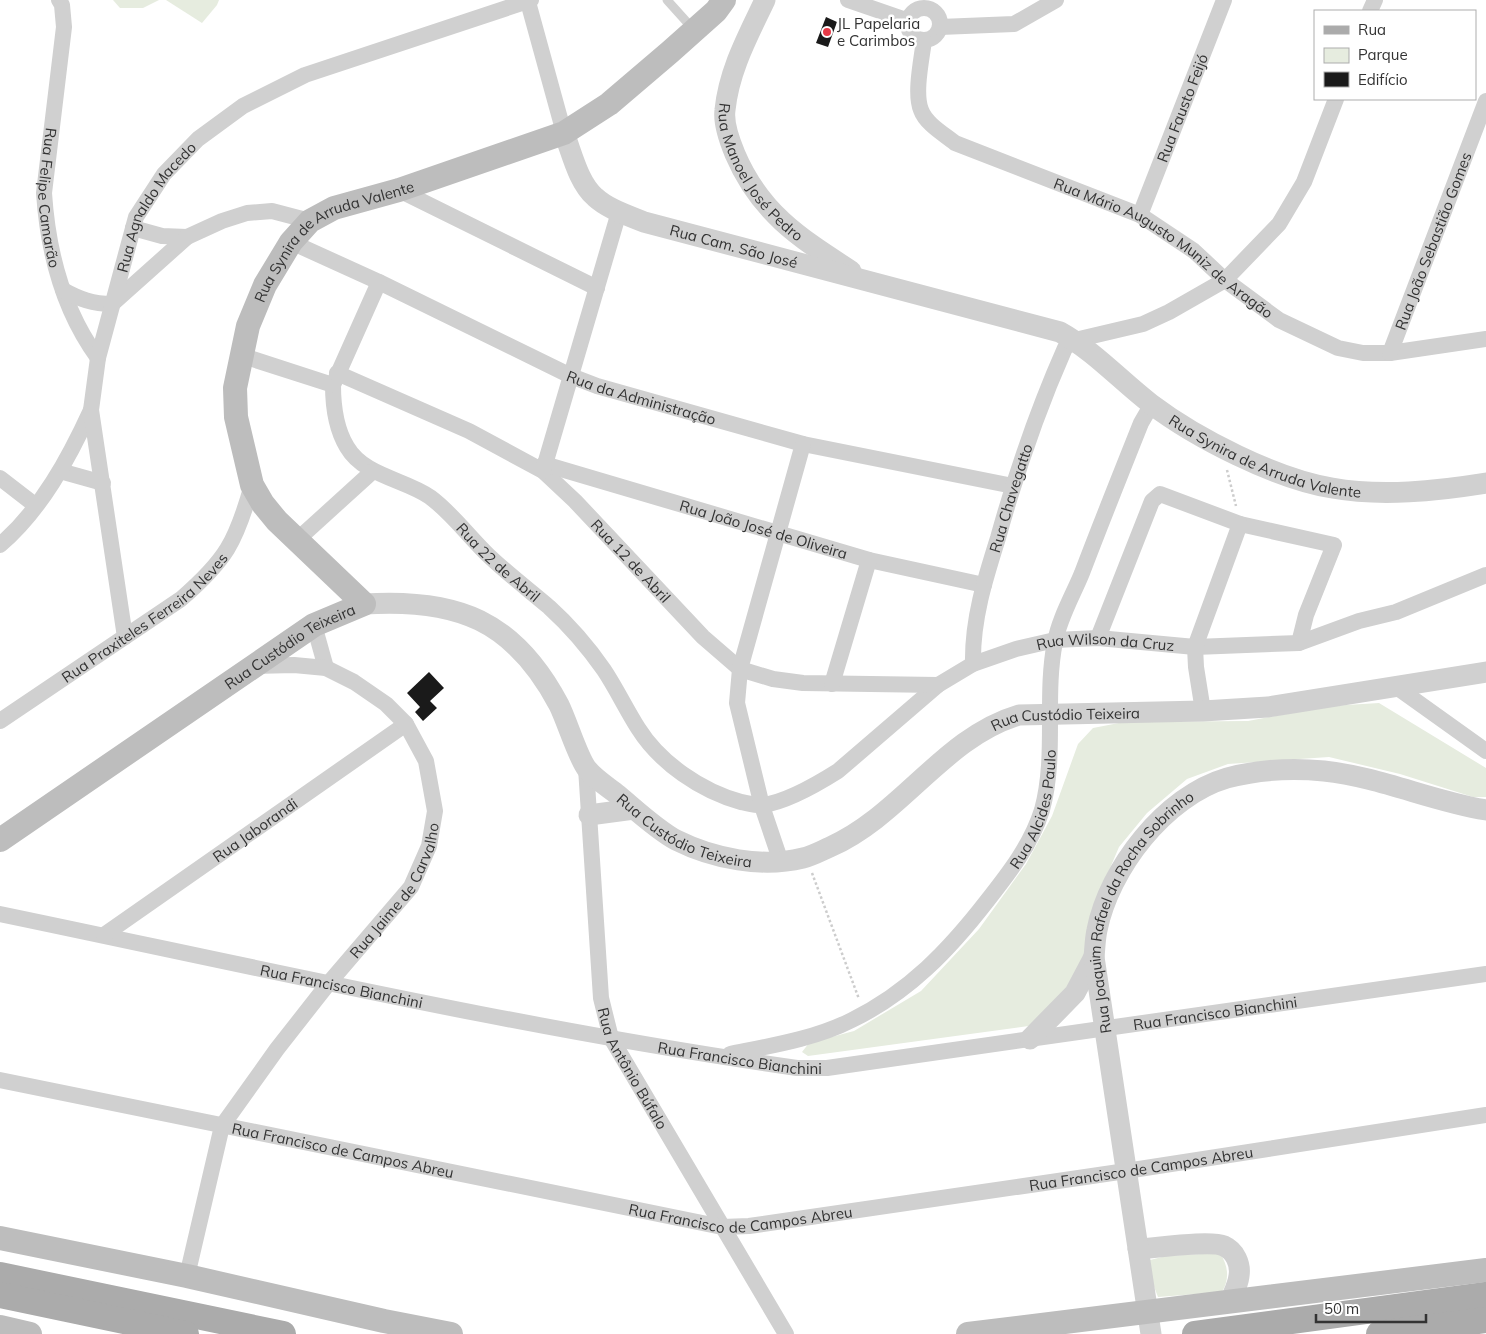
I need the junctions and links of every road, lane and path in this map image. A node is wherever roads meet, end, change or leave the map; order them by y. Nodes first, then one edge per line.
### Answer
1 (59, 0) edge
2 (667, 0) edge
3 (740, 0) edge
4 (765, 0) edge
5 (848, 0) edge
6 (1056, 0) edge
7 (1224, 0) edge
8 (529, 1) edge
9 (928, 4) edge
10 (720, 5) edge
11 (909, 22) junction
12 (940, 28) junction
13 (694, 30) junction
14 (924, 40) junction
15 (1336, 100) edge
16 (1486, 101) edge
17 (564, 133) junction
18 (399, 190) junction
19 (619, 212) junction
20 (1140, 215) junction
21 (310, 221) junction
22 (133, 228) junction
23 (797, 235) junction
24 (187, 237) junction
25 (291, 242) junction
26 (784, 259) junction
27 (1225, 280) junction
28 (380, 282) junction
29 (868, 282) junction
30 (597, 288) junction
31 (63, 290) junction
32 (112, 304) junction
33 (1486, 339) edge
34 (1075, 340) junction
35 (1390, 353) junction
36 (240, 354) junction
37 (98, 358) junction
38 (571, 376) junction
39 (335, 379) junction
40 (1152, 404) junction
41 (91, 410) junction
42 (803, 444) junction
43 (1222, 449) junction
44 (543, 468) junction
45 (60, 471) junction
46 (373, 471) junction
47 (0, 478) edge
48 (103, 483) junction
49 (1486, 483) edge
50 (252, 485) junction
51 (1013, 486) junction
52 (35, 506) junction
53 (1240, 524) junction
54 (778, 533) junction
55 (297, 540) junction
56 (0, 545) edge
57 (869, 560) junction
58 (1486, 575) edge
59 (984, 585) junction
60 (364, 604) junction
61 (314, 625) junction
62 (125, 637) junction
63 (1098, 638) junction
64 (1055, 640) junction
65 (1299, 643) junction
66 (1195, 648) junction
67 (973, 664) junction
68 (254, 666) junction
69 (326, 668) junction
70 (740, 669) junction
71 (1486, 672) edge
72 (832, 684) junction
73 (938, 686) junction
74 (1395, 686) junction
75 (1204, 711) junction
76 (1050, 715) junction
77 (0, 721) edge
78 (406, 724) junction
79 (1486, 751) edge
80 (586, 768) junction
81 (762, 806) junction
82 (634, 808) junction
83 (1486, 810) edge
84 (589, 815) junction
85 (0, 840) edge
86 (806, 858) junction
87 (781, 862) junction
88 (0, 914) edge
89 (104, 935) junction
90 (1094, 957) junction
91 (1486, 974) edge
92 (328, 984) junction
93 (864, 1013) junction
94 (1104, 1028) junction
95 (611, 1038) junction
96 (1030, 1039) junction
97 (718, 1057) junction
98 (0, 1080) edge
99 (1486, 1115) edge
100 (222, 1126) junction
101 (1126, 1172) junction
102 (722, 1227) junction
103 (0, 1238) edge
104 (1138, 1249) junction
105 (1486, 1270) edge
106 (0, 1276) edge
107 (187, 1276) junction
108 (0, 1295) edge
109 (1486, 1295) edge
110 (1230, 1302) junction
111 (1148, 1311) junction
112 (1486, 1320) edge
113 (0, 1327) edge
114 (1231, 1331) edge
115 (30, 1334) edge
116 (186, 1334) edge
117 (284, 1334) edge
118 (451, 1334) edge
119 (786, 1334) edge
120 (968, 1334) edge
121 (1151, 1334) edge
122 (1194, 1334) edge
123 (1379, 1334) edge

1 - 31 street, Rua Felipe Camarão
2 - 13 lane
3 - 10 main road, Rua Synira de Arruda Valente
4 - 23 street, Rua Manoel José Pedro
5 - 11 street
6 - 12 street
7 - 20 street, Rua Fausto Feijó
8 - 17 street, Rua Cam. São José
8 - 22 street, Rua Agnaldo Macedo
9 - 11 street
9 - 12 street
10 - 13 main road, Rua Synira de Arruda Valente
11 - 14 street
12 - 14 street
13 - 17 main road, Rua Synira de Arruda Valente
14 - 20 street, Rua Mário Augusto Muniz de Aragão
15 - 27 street
16 - 35 street, Rua João Sebastião Gomes
17 - 18 main road, Rua Synira de Arruda Valente
17 - 19 street, Rua Cam. São José
18 - 21 main road, Rua Synira de Arruda Valente
18 - 30 street
19 - 26 street, Rua Cam. São José
19 - 30 street
20 - 27 street, Rua Mário Augusto Muniz de Aragão
21 - 24 street
21 - 25 main road, Rua Synira de Arruda Valente
22 - 24 street
22 - 32 street, Rua Agnaldo Macedo
23 - 26 street
23 - 29 street, Rua Manoel José Pedro
24 - 32 street
25 - 28 street, Rua da Administração
25 - 36 main road, Rua Synira de Arruda Valente
26 - 29 street, Rua Cam. São José
27 - 34 street
27 - 35 street, Rua Mário Augusto Muniz de Aragão
28 - 38 street, Rua da Administração
28 - 39 street, Rua 22 de Abril
29 - 34 street, Rua Cam. São José
30 - 38 street
31 - 32 street
31 - 37 street, Rua Felipe Camarão
32 - 37 street, Rua Agnaldo Macedo
33 - 35 street, Rua Mário Augusto Muniz de Aragão
34 - 40 street, Rua Synira de Arruda Valente
34 - 51 street, Rua Chavegatto
36 - 39 street, Rua 12 de Abril
36 - 50 main road, Rua Synira de Arruda Valente
37 - 41 street, Rua Agnaldo Macedo
38 - 42 street, Rua da Administração
38 - 44 street
39 - 44 street, Rua 12 de Abril
39 - 46 street, Rua 22 de Abril
40 - 43 street, Rua Synira de Arruda Valente
40 - 64 street, Rua Alcides Paulo
41 - 45 street
41 - 48 street, Rua Agnaldo Macedo
42 - 51 street, Rua da Administração
42 - 54 street
43 - 49 street, Rua Synira de Arruda Valente
43 - 53 path
44 - 54 street, Rua João José de Oliveira
44 - 70 street, Rua 12 de Abril
45 - 48 street
45 - 52 street
46 - 55 street
46 - 81 street, Rua 22 de Abril
47 - 52 street
48 - 62 street, Rua Agnaldo Macedo
50 - 55 main road, Rua Synira de Arruda Valente
50 - 62 street, Rua Praxiteles Ferreira Neves
51 - 59 street, Rua Chavegatto
52 - 56 street
53 - 63 street
53 - 65 street
53 - 66 street
54 - 57 street, Rua João José de Oliveira
54 - 70 street
55 - 60 main road, Rua Synira de Arruda Valente
57 - 59 street, Rua João José de Oliveira
57 - 72 street
58 - 65 street, Rua Wilson da Cruz
59 - 67 street, Rua Chavegatto
60 - 61 main road, Rua Custódio Teixeira
60 - 80 street, Rua Custódio Teixeira
61 - 68 main road, Rua Custódio Teixeira
61 - 69 street
62 - 77 street, Rua Praxiteles Ferreira Neves
63 - 64 street, Rua Wilson da Cruz
63 - 66 street, Rua Wilson da Cruz
64 - 67 street, Rua Wilson da Cruz
64 - 76 street, Rua Alcides Paulo
65 - 66 street, Rua Wilson da Cruz
66 - 75 street
67 - 73 street, Rua Wilson da Cruz
68 - 69 street, Rua Jaime de Carvalho
68 - 85 main road, Rua Custódio Teixeira
69 - 78 street, Rua Jaime de Carvalho
70 - 72 street, Rua 12 de Abril
70 - 81 street
71 - 74 street, Rua Custódio Teixeira
72 - 73 street, Rua 12 de Abril
73 - 81 street, Rua Wilson da Cruz
74 - 75 street, Rua Custódio Teixeira
74 - 79 street
75 - 76 street, Rua Custódio Teixeira
76 - 86 street, Rua Custódio Teixeira
76 - 93 street, Rua Alcides Paulo
78 - 89 street, Rua Jaborandi
78 - 92 street, Rua Jaime de Carvalho
80 - 82 street, Rua Custódio Teixeira
80 - 84 street, Rua Antônio Búfalo
81 - 87 street
82 - 84 street
82 - 87 street, Rua Custódio Teixeira
83 - 90 street, Rua Joaquim Rafael da Rocha Sobrinho
84 - 95 street, Rua Antônio Búfalo
86 - 87 street, Rua Custódio Teixeira
86 - 93 path
88 - 89 street, Rua Francisco Bianchini
89 - 92 street, Rua Francisco Bianchini
90 - 94 street, Rua Joaquim Rafael da Rocha Sobrinho
90 - 96 street
91 - 94 street, Rua Francisco Bianchini
92 - 95 street, Rua Francisco Bianchini
92 - 100 street, Rua Jaime de Carvalho
93 - 97 street, Rua Alcides Paulo
94 - 96 street, Rua Francisco Bianchini
94 - 101 street, Rua Joaquim Rafael da Rocha Sobrinho
95 - 97 street, Rua Francisco Bianchini
95 - 102 street, Rua Antônio Búfalo
96 - 97 street, Rua Francisco Bianchini
98 - 100 street, Rua Francisco de Campos Abreu
99 - 101 street, Rua Francisco de Campos Abreu
100 - 102 street, Rua Francisco de Campos Abreu
100 - 107 street, Rua Jaime de Carvalho
101 - 102 street, Rua Francisco de Campos Abreu
101 - 104 street, Rua Joaquim Rafael da Rocha Sobrinho
102 - 119 street, Rua Antônio Búfalo
103 - 107 main road
104 - 110 street
104 - 111 street, Rua Joaquim Rafael da Rocha Sobrinho
105 - 110 main road
106 - 117 main road
107 - 118 main road
108 - 116 main road
109 - 114 main road
110 - 111 main road
110 - 114 main road
111 - 120 main road
111 - 121 street, Rua Joaquim Rafael da Rocha Sobrinho
112 - 123 main road
113 - 115 main road
114 - 122 main road

